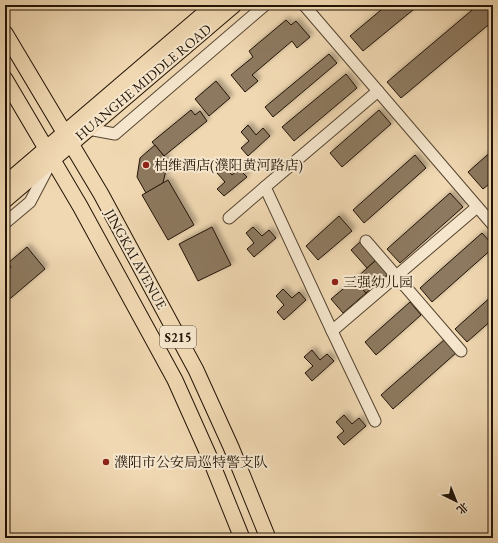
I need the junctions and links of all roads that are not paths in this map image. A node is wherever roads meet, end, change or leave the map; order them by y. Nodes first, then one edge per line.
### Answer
1 (234, 5) edge
2 (264, 5) edge
3 (304, 5) edge
4 (212, 6) edge
5 (5, 32) edge
6 (5, 79) edge
7 (378, 91) junction
8 (88, 129) junction
9 (68, 138) junction
10 (49, 154) junction
11 (12, 172) edge
12 (5, 184) edge
13 (265, 187) junction
14 (5, 200) edge
15 (477, 207) junction
16 (228, 218) dead end
17 (5, 223) edge
18 (493, 225) edge
19 (366, 241) dead end
20 (396, 277) junction
21 (332, 331) junction
22 (461, 352) dead end
23 (375, 421) dead end
24 (242, 538) edge
25 (268, 538) edge

1 - 8 main road, HUANGHE MIDDLE ROAD
2 - 8 street
3 - 7 street
4 - 9 main road, HUANGHE MIDDLE ROAD
5 - 9 main road, JINGKAI AVENUE / S215
6 - 10 main road, JINGKAI AVENUE / S215
7 - 13 street
7 - 15 street
8 - 9 main road, HUANGHE MIDDLE ROAD
9 - 10 main road
9 - 25 main road, JINGKAI AVENUE / S215
10 - 11 main road
10 - 14 main road
10 - 17 street
10 - 24 main road, JINGKAI AVENUE / S215
11 - 12 main road
13 - 16 street
13 - 21 street
15 - 18 street
15 - 20 street
19 - 20 street
20 - 21 street
20 - 22 street
21 - 23 street

